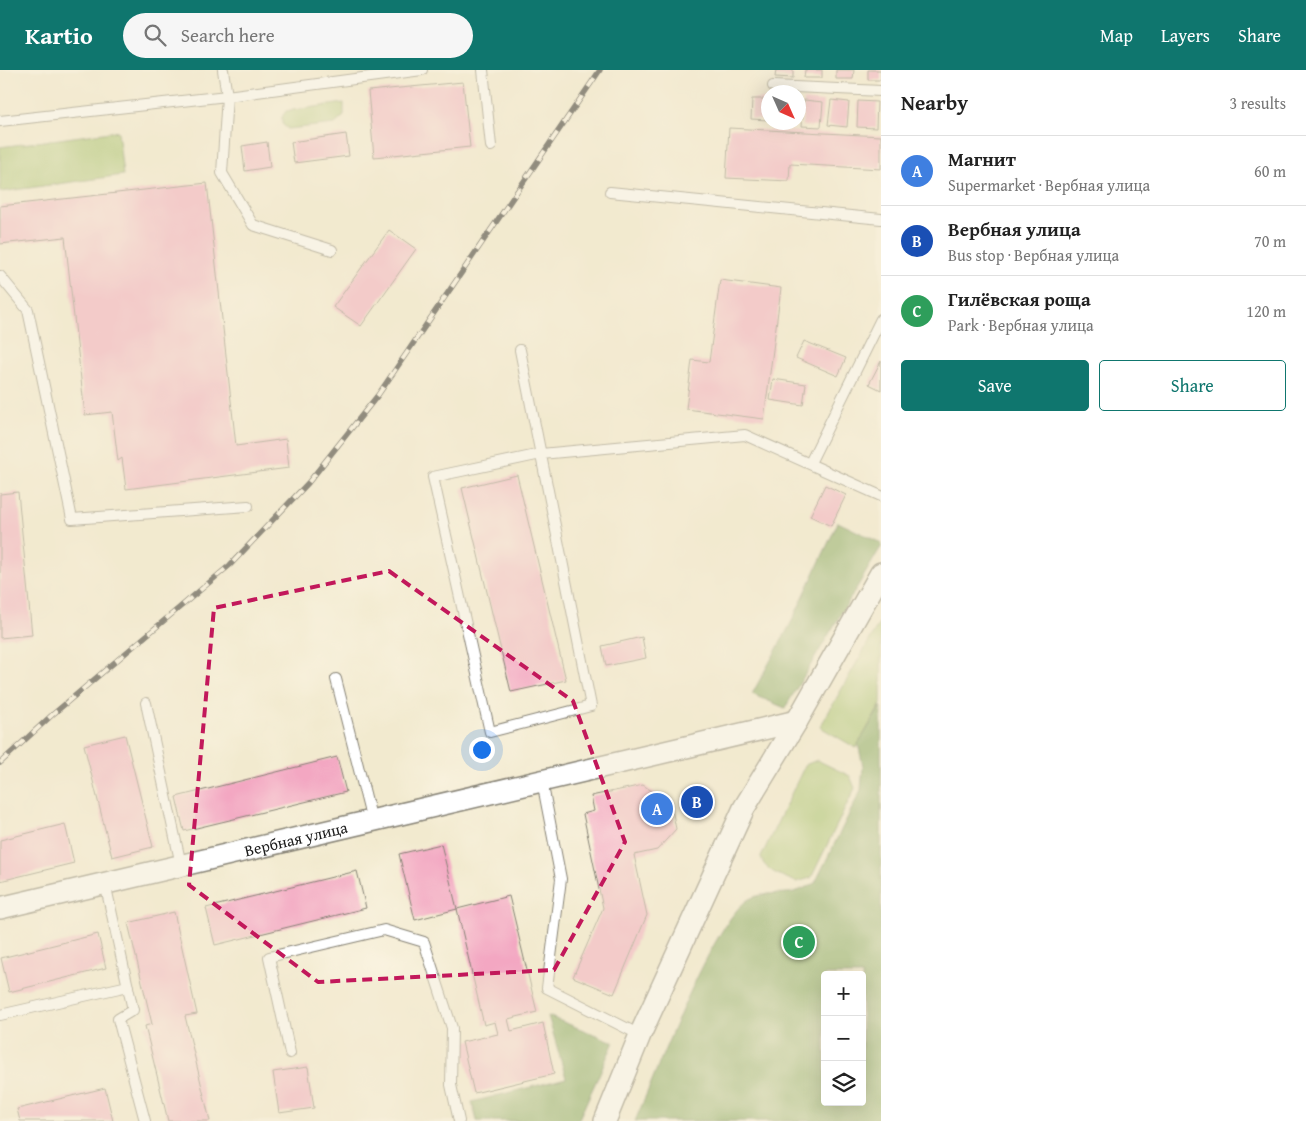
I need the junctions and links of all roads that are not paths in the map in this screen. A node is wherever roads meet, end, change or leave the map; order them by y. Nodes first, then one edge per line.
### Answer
1 (223, 70) edge
2 (422, 70) edge
3 (483, 70) edge
4 (346, 75) edge
5 (806, 88) edge
6 (881, 91) edge
7 (227, 96) junction
8 (0, 121) edge
9 (491, 146) dead end
10 (610, 192) dead end
11 (881, 220) edge
12 (332, 250) dead end
13 (0, 276) edge
14 (881, 319) edge
15 (520, 350) dead end
16 (541, 454) junction
17 (810, 463) junction
18 (881, 496) edge
19 (248, 506) dead end
20 (881, 573) edge
21 (336, 679) dead end
22 (146, 703) dead end
23 (797, 721) junction
24 (542, 781) junction
25 (372, 821) junction
26 (182, 865) junction
27 (105, 883) junction
28 (0, 908) edge
29 (128, 986) junction
30 (0, 1015) edge
31 (640, 1035) junction
32 (290, 1053) dead end
33 (145, 1121) edge
34 (459, 1121) edge
35 (605, 1121) edge

1 - 7 lane
2 - 4 lane
3 - 9 lane
4 - 7 lane
5 - 6 lane
7 - 8 lane
7 - 12 lane
10 - 11 lane
13 - 19 lane
14 - 17 lane
15 - 16 lane
16 - 16 lane
16 - 17 lane
17 - 18 lane
20 - 23 street
21 - 25 lane
22 - 26 lane
23 - 24 street, Вербная улица
23 - 31 street
24 - 25 street, Вербная улица
24 - 31 lane
25 - 26 street, Вербная улица
26 - 27 street, Вербная улица
27 - 28 street, Вербная улица
27 - 29 lane
29 - 30 lane
29 - 33 lane
31 - 35 street
32 - 34 lane

